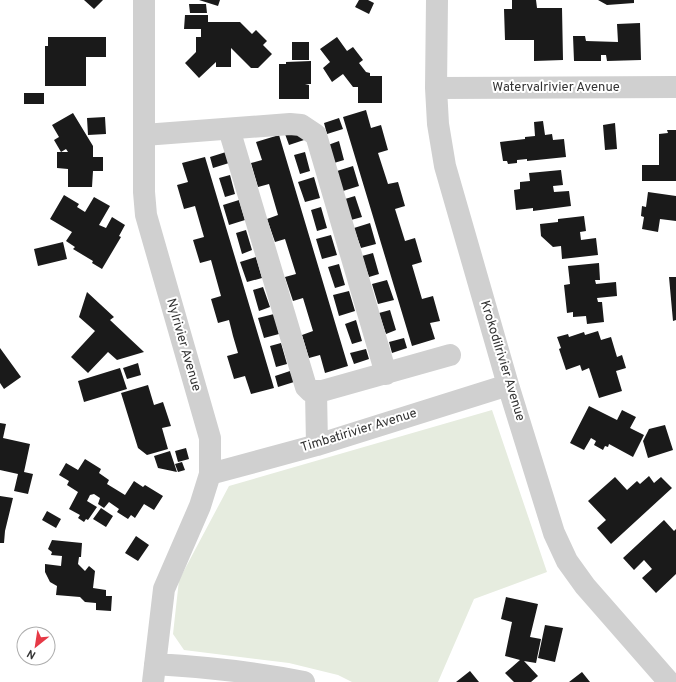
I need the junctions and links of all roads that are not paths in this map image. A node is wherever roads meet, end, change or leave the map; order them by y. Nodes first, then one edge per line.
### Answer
1 (144, 0) edge
2 (437, 0) edge
3 (676, 87) edge
4 (436, 88) junction
5 (229, 129) junction
6 (144, 135) junction
7 (450, 355) dead end
8 (386, 374) junction
9 (508, 385) junction
10 (316, 391) junction
11 (317, 445) junction
12 (210, 474) junction
13 (154, 673) edge
14 (304, 682) edge
15 (669, 682) edge

1 - 6 street, Nylrivier Avenue
2 - 4 street, Krokodilrivier Avenue
3 - 4 street, Watervalrivier Avenue
4 - 9 street, Krokodilrivier Avenue
5 - 6 street
5 - 8 street
5 - 10 street
6 - 12 street, Nylrivier Avenue
7 - 8 street
8 - 10 street
9 - 11 street, Timbatirivier Avenue
9 - 15 street, Krokodilrivier Avenue
10 - 11 street
11 - 12 street, Timbatirivier Avenue
12 - 13 street, Nylrivier Avenue
13 - 14 street

